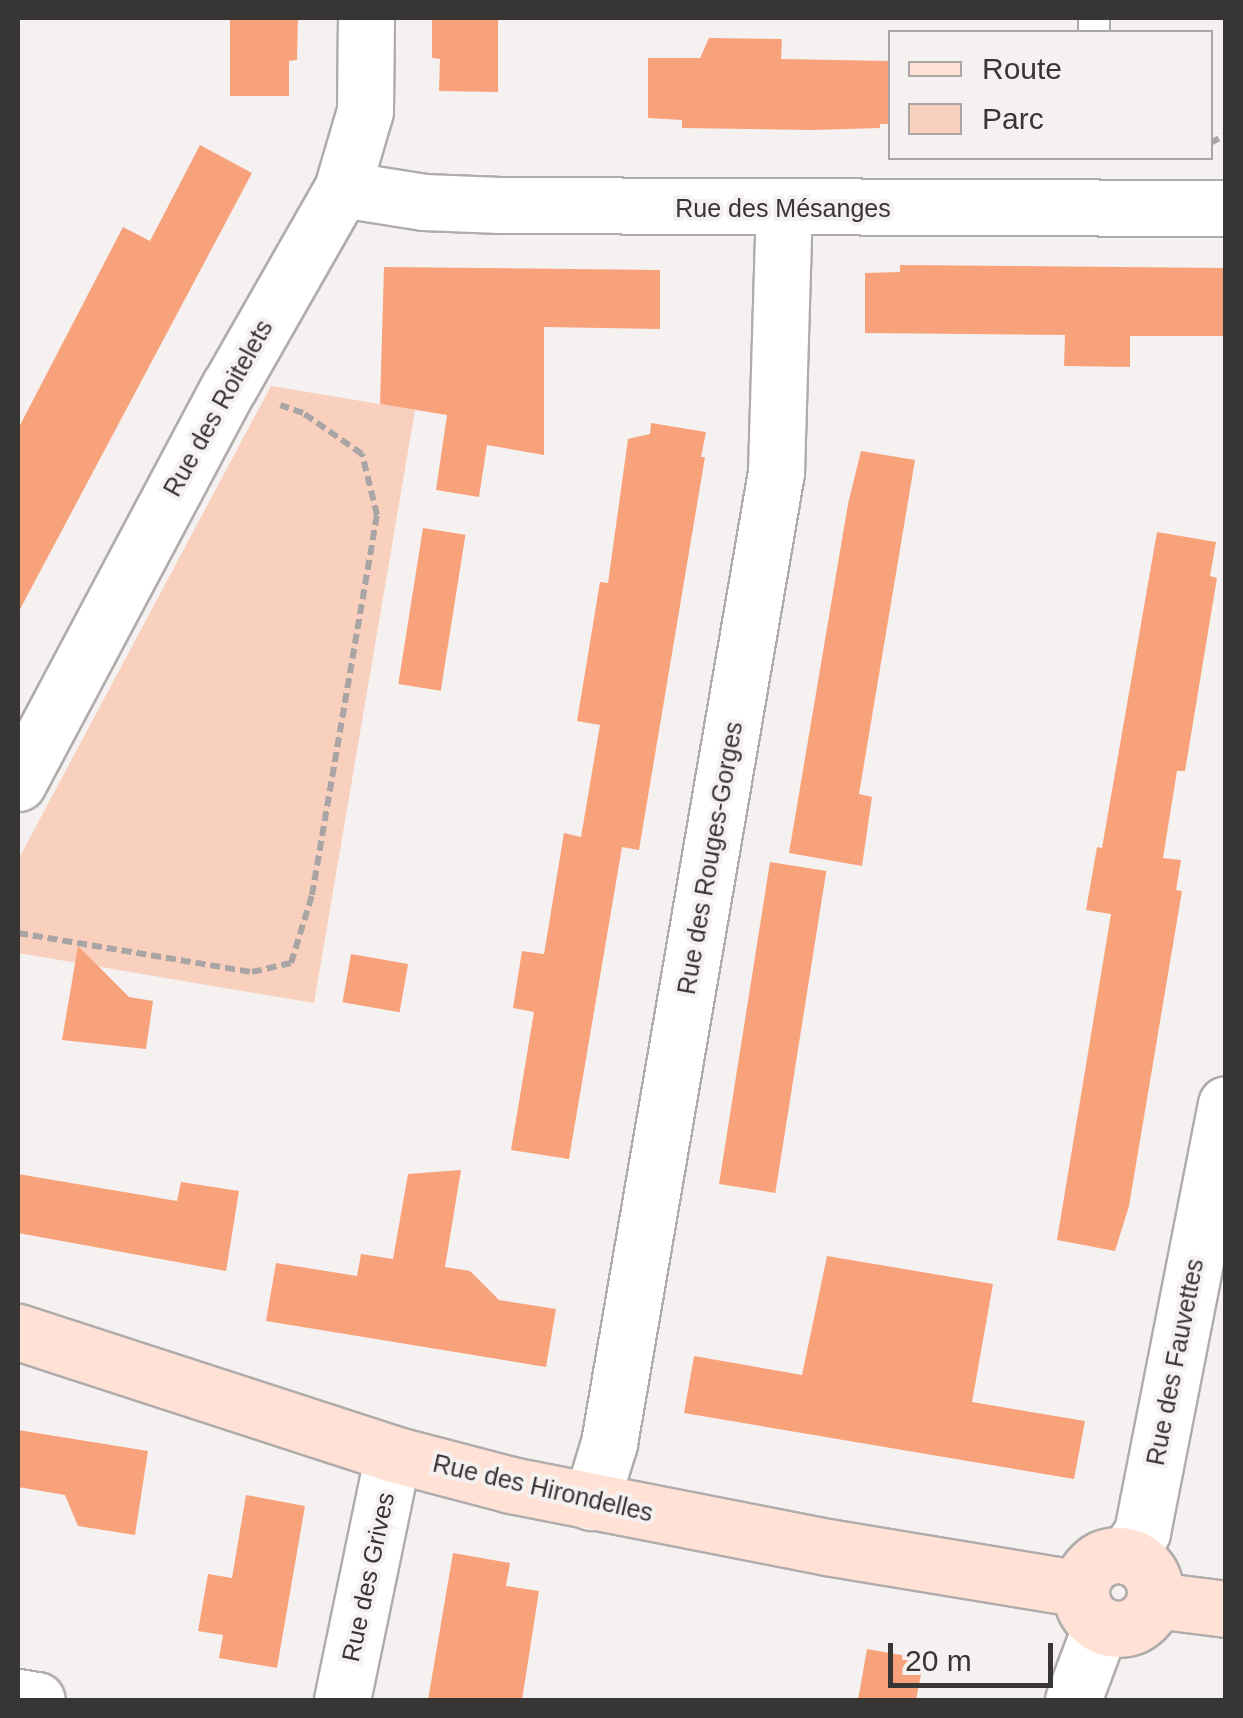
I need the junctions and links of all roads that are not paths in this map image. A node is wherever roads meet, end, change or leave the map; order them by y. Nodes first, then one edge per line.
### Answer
1 (366, 18) edge
2 (342, 189) junction
3 (784, 208) junction
4 (1226, 208) edge
5 (18, 783) edge
6 (1226, 1104) edge
7 (18, 1332) edge
8 (393, 1454) junction
9 (591, 1502) junction
10 (1140, 1578) junction
11 (1091, 1607) junction
12 (1226, 1609) edge
13 (18, 1697) edge
14 (37, 1700) edge
15 (342, 1700) edge
16 (1073, 1700) edge

1 - 2 street, Rue des Roitelets
2 - 3 street, Rue des Mésanges
2 - 5 street, Rue des Roitelets
3 - 4 street, Rue des Mésanges
3 - 9 street, Rue des Rouges-Gorges
6 - 10 street, Rue des Fauvettes
7 - 8 street, Rue des Hirondelles
8 - 9 street, Rue des Hirondelles
8 - 15 street, Rue des Grives
9 - 11 street, Rue des Hirondelles
10 - 11 street
10 - 12 street
11 - 16 street
13 - 14 street

